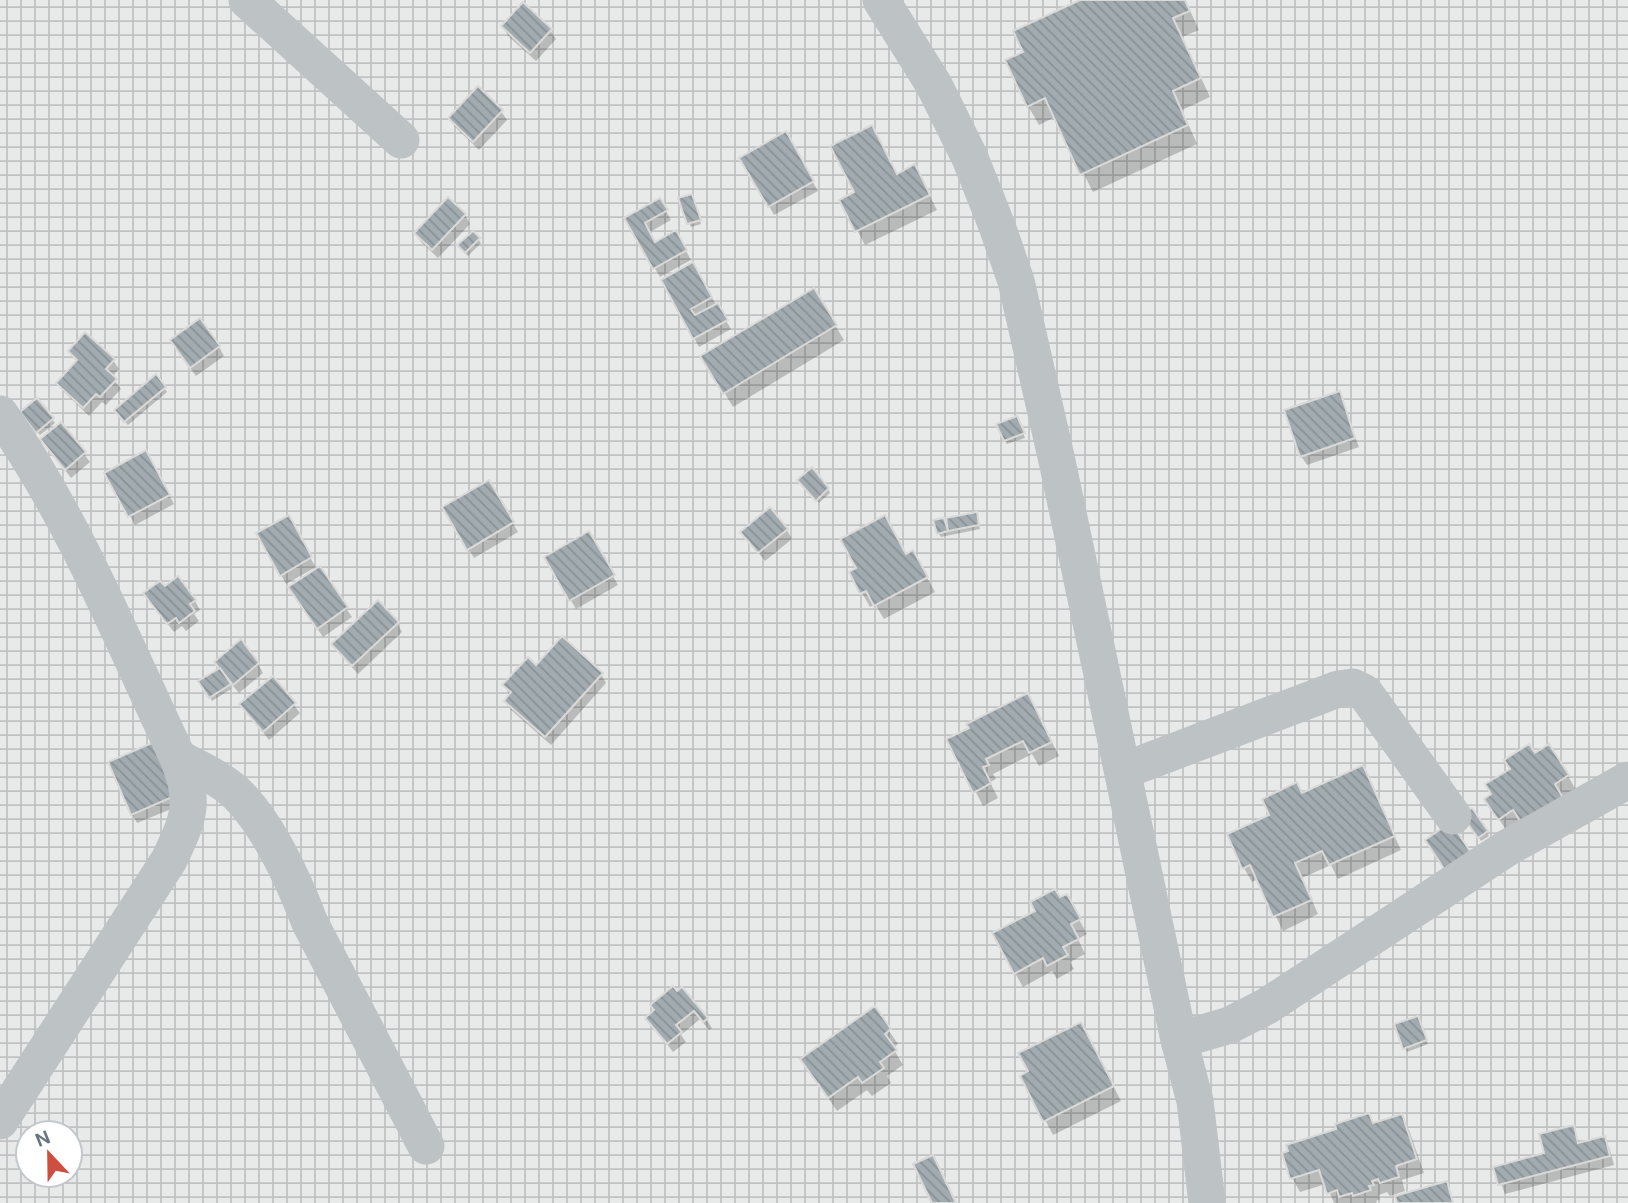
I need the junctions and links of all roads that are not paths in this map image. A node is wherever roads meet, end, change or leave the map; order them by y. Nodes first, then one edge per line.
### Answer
1 (247, 0) edge
2 (881, 0) edge
3 (401, 140) dead end
4 (0, 414) edge
5 (178, 758) junction
6 (1123, 771) junction
7 (1628, 780) edge
8 (1453, 816) dead end
9 (1179, 1040) junction
10 (0, 1121) edge
11 (426, 1146) dead end
12 (1207, 1203) edge

1 - 3 street
2 - 6 street
4 - 5 street
5 - 10 street
5 - 11 street
6 - 8 street
6 - 9 street
7 - 9 street
9 - 12 street

